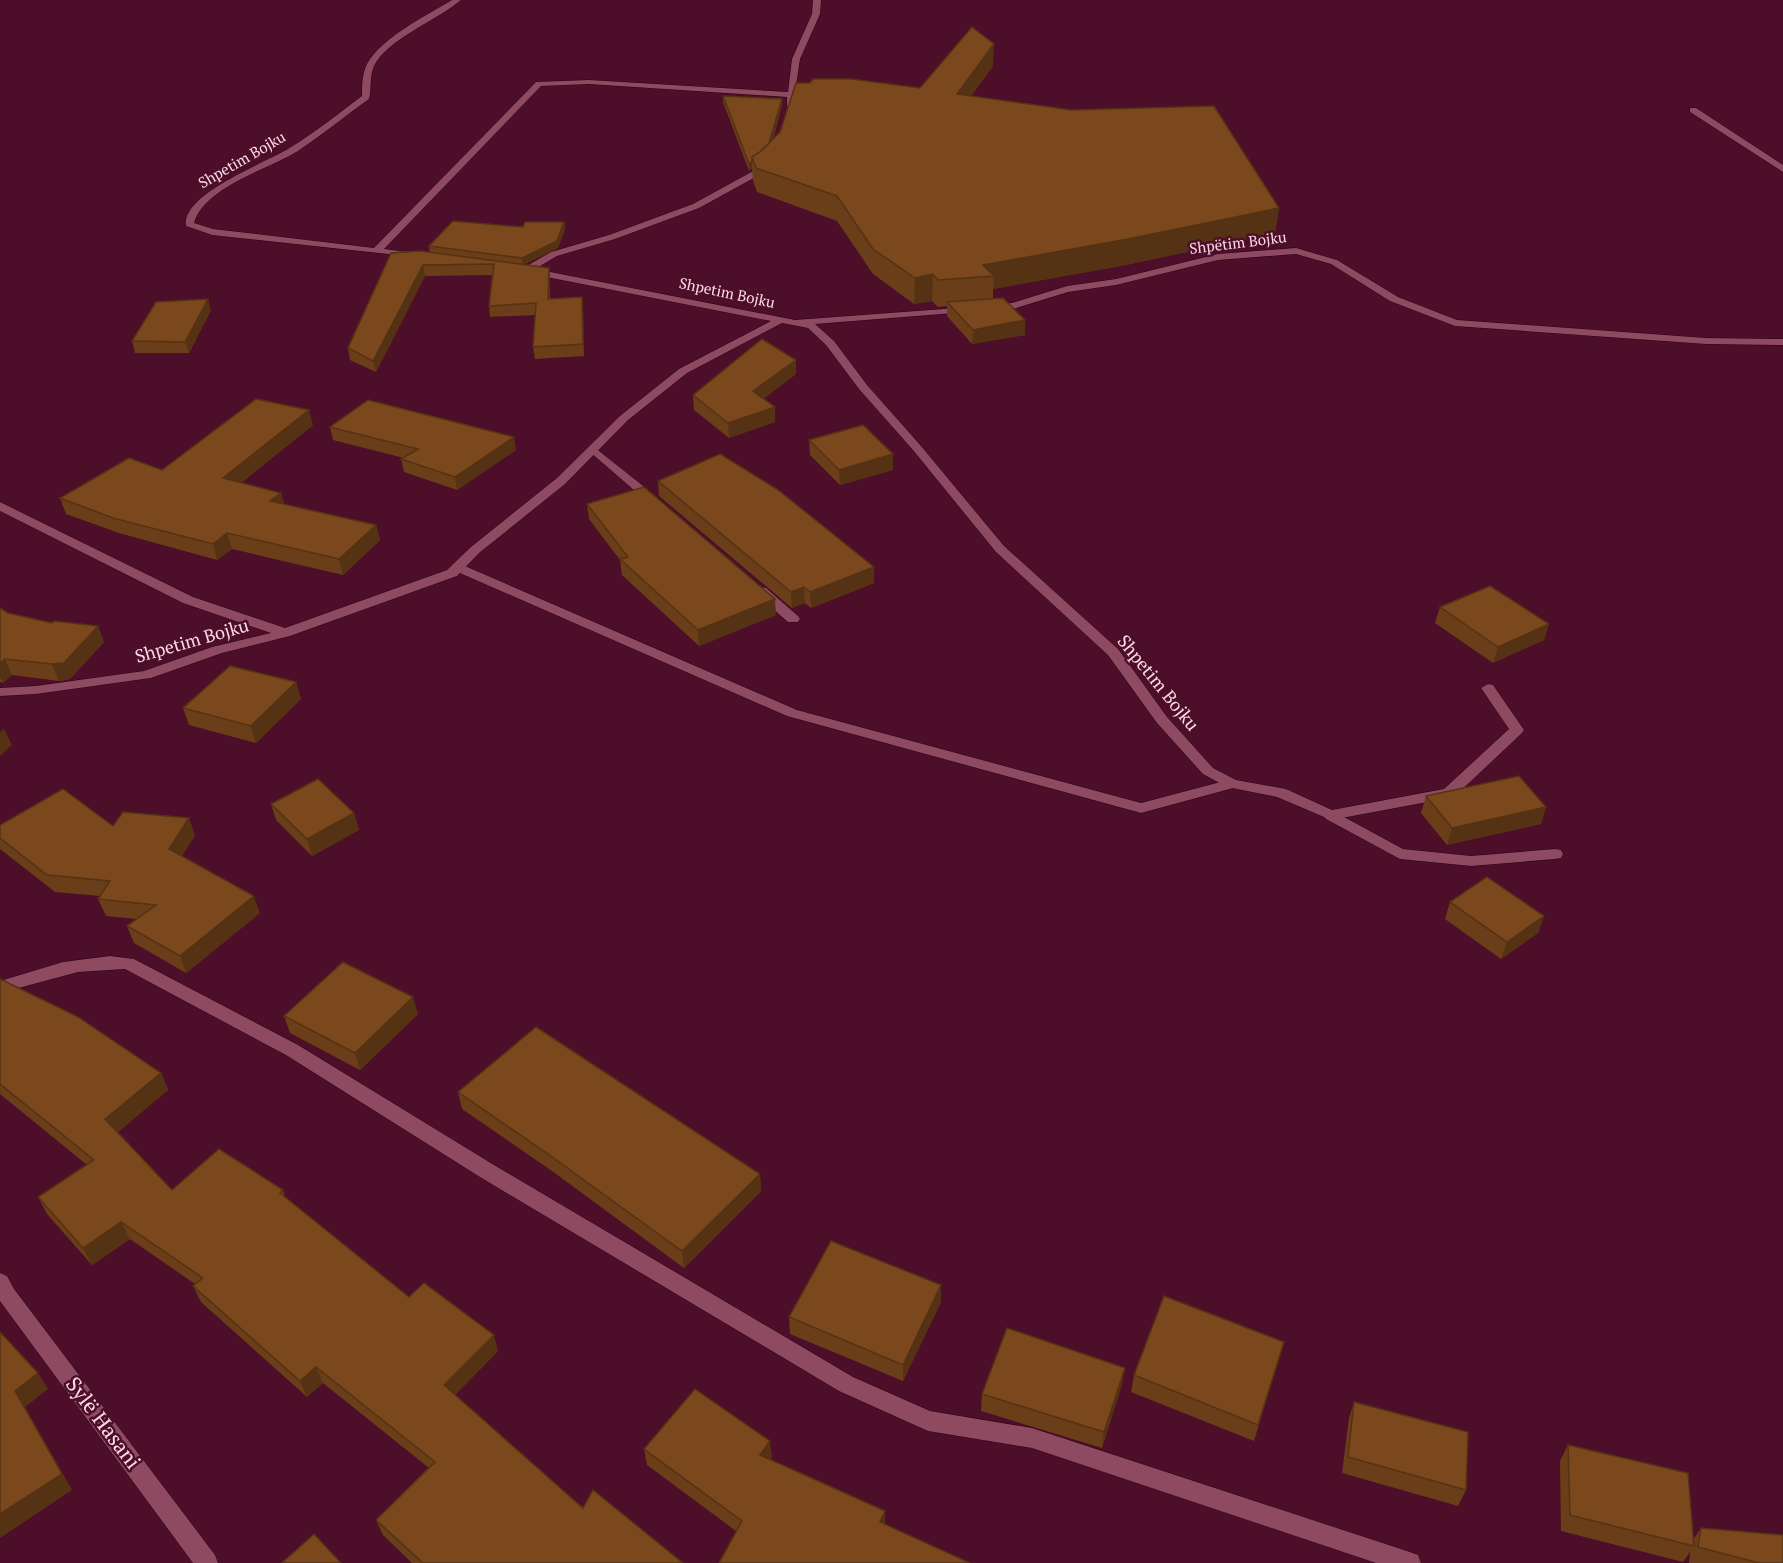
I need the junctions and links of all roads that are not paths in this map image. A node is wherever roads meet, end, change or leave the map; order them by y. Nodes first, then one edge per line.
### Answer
1 (457, 0) edge
2 (817, 0) edge
3 (791, 95) junction
4 (1693, 110) dead end
5 (788, 113) edge
6 (775, 154) edge
7 (1783, 169) edge
8 (376, 250) junction
9 (422, 256) edge
10 (515, 268) edge
11 (526, 270) junction
12 (779, 321) junction
13 (793, 323) junction
14 (1783, 342) edge
15 (594, 450) junction
16 (0, 506) edge
17 (666, 511) edge
18 (458, 567) junction
19 (748, 580) edge
20 (793, 619) dead end
21 (285, 633) junction
22 (1488, 688) dead end
23 (0, 692) edge
24 (1232, 784) junction
25 (1331, 815) junction
26 (1555, 854) dead end
27 (0, 987) edge
28 (0, 1282) edge
29 (207, 1563) edge
30 (1410, 1563) edge

1 - 8 street, Shpetim Bojku
2 - 3 street
3 - 5 street
3 - 8 street
4 - 7 street
6 - 11 street
8 - 9 street, Shpetim Bojku
10 - 11 street, Shpetim Bojku
11 - 12 street, Shpetim Bojku
12 - 13 street, Shpetim Bojku
12 - 15 street, Shpetim Bojku
13 - 14 street, Shpëtim Bojku
13 - 24 street, Shpetim Bojku
15 - 17 street
15 - 18 street, Shpetim Bojku
16 - 21 street, Shpetim Bojku
18 - 21 street, Shpetim Bojku
18 - 24 street
19 - 20 street
21 - 23 street, Shpetim Bojku
22 - 25 street
24 - 25 street, Shpetim Bojku
25 - 26 street, Shpetim Bojku
27 - 30 street
28 - 29 street, Sylë Hasani

